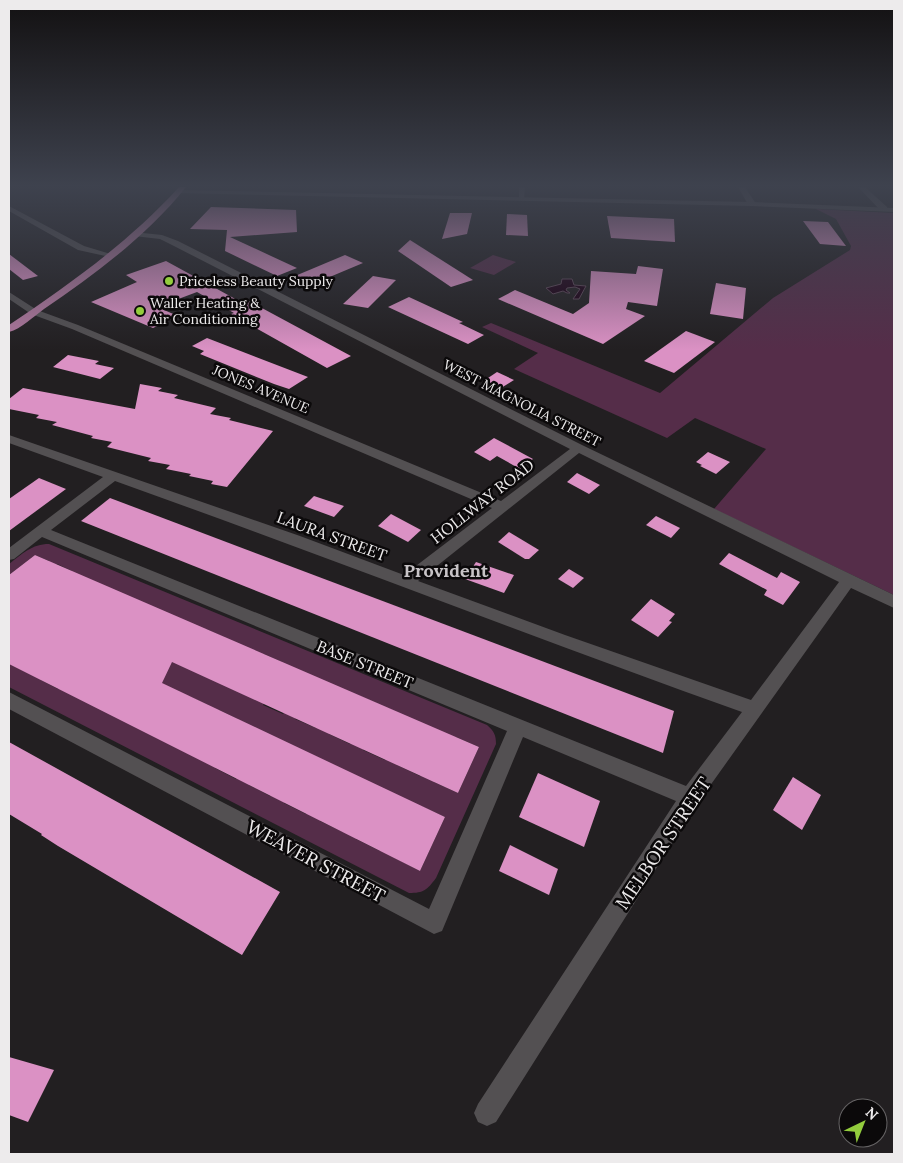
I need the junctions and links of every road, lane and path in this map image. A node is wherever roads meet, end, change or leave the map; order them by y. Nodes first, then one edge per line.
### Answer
1 (69, 241) edge
2 (128, 241) edge
3 (171, 241) edge
4 (110, 255) junction
5 (9, 295) edge
6 (34, 312) junction
7 (9, 329) edge
8 (9, 439) edge
9 (578, 448) junction
10 (113, 476) junction
11 (503, 507) junction
12 (40, 531) junction
13 (9, 555) edge
14 (849, 580) junction
15 (406, 582) junction
16 (894, 602) edge
17 (9, 700) edge
18 (755, 709) junction
19 (518, 727) junction
20 (690, 797) junction
21 (487, 1113) dead end

1 - 4 street
2 - 4 main road
3 - 9 street, WEST MAGNOLIA STREET
4 - 6 main road
5 - 6 street, JONES AVENUE
6 - 7 main road
6 - 11 street, JONES AVENUE
8 - 10 street, LAURA STREET
9 - 11 street, HOLLWAY ROAD
9 - 14 street, WEST MAGNOLIA STREET
10 - 12 street
10 - 15 street, LAURA STREET
11 - 15 street, HOLLWAY ROAD
12 - 13 street
12 - 19 street, BASE STREET
14 - 16 street, WEST MAGNOLIA STREET
14 - 18 street, MELBOR STREET
15 - 18 street, LAURA STREET
17 - 19 street, WEAVER STREET
18 - 20 street, MELBOR STREET
19 - 20 street, BASE STREET
20 - 21 street, MELBOR STREET

